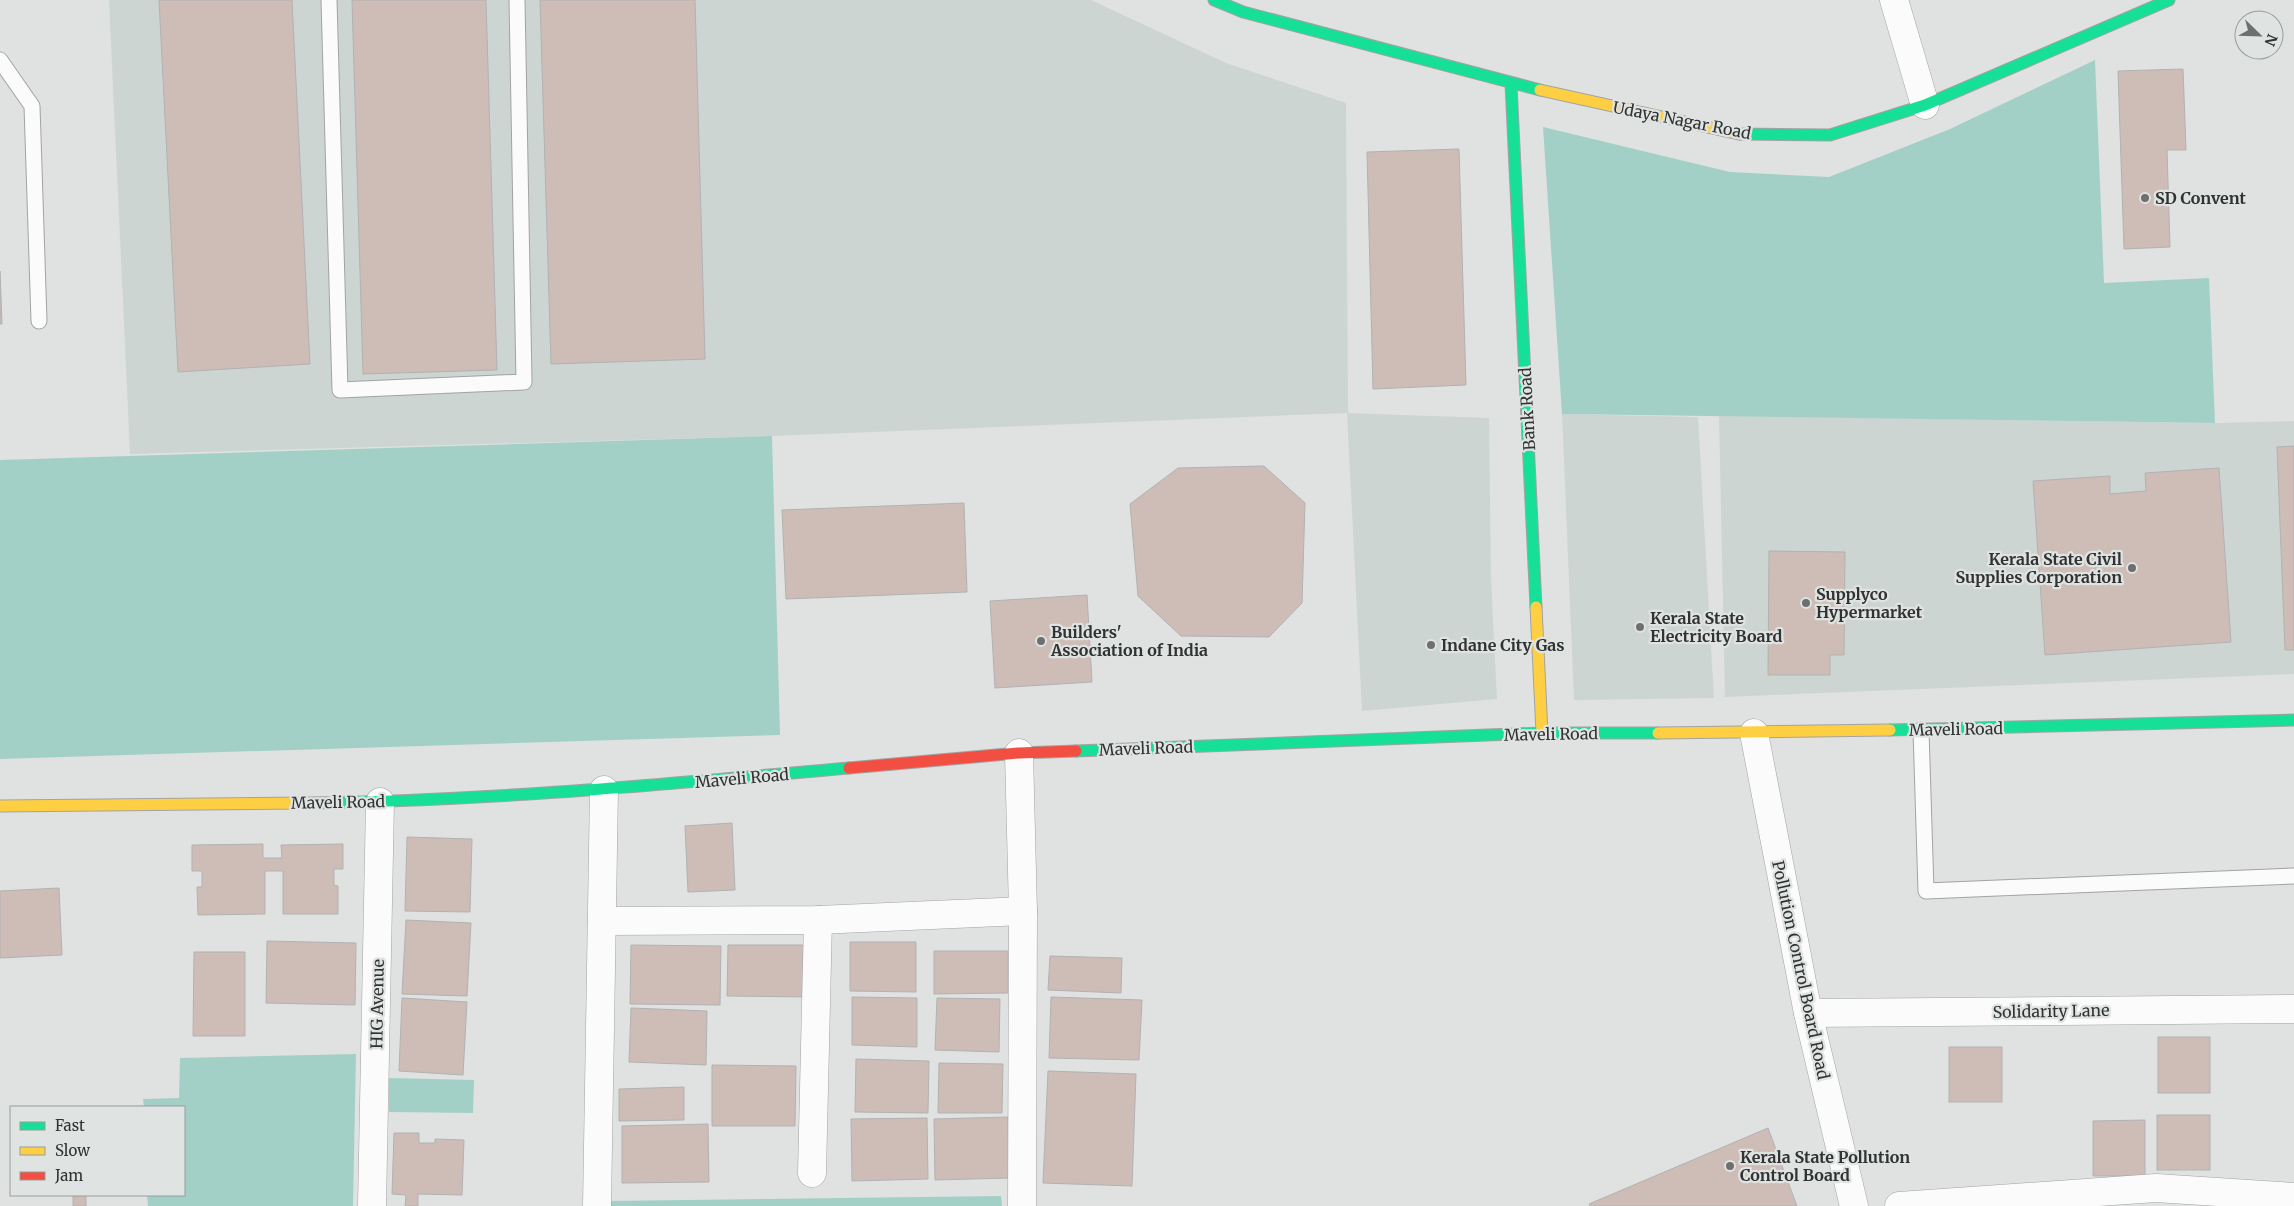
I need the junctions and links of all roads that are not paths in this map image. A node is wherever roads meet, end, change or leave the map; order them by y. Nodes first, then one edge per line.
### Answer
1 (328, 0) edge
2 (517, 0) edge
3 (1214, 0) edge
4 (1894, 0) edge
5 (2169, 0) edge
6 (0, 60) edge
7 (1511, 84) junction
8 (1925, 104) junction
9 (39, 321) dead end
10 (2294, 720) edge
11 (1921, 730) junction
12 (1542, 733) junction
13 (1754, 733) junction
14 (1019, 753) junction
15 (604, 790) junction
16 (380, 802) junction
17 (0, 806) edge
18 (2294, 876) edge
19 (1023, 910) junction
20 (818, 920) junction
21 (602, 922) junction
22 (2294, 1009) edge
23 (1808, 1014) junction
24 (812, 1173) dead end
25 (2294, 1197) edge
26 (372, 1206) edge
27 (596, 1206) edge
28 (1022, 1206) edge
29 (1854, 1206) edge
30 (1899, 1206) edge

1 - 2 lane
3 - 7 street, Udaya Nagar Road
4 - 8 street
5 - 8 street, Udaya Nagar Road
6 - 9 lane
7 - 8 street, Udaya Nagar Road
7 - 12 street, Bank Road
10 - 11 street, Maveli Road
11 - 13 street, Maveli Road
11 - 18 lane
12 - 13 street, Maveli Road
12 - 14 street, Maveli Road
13 - 23 street, Pollution Control Board Road
14 - 15 street, Maveli Road
14 - 19 street
15 - 16 street, Maveli Road
15 - 21 street
16 - 17 street, Maveli Road
16 - 26 street, HIG Avenue
19 - 20 street
19 - 28 street
20 - 21 street
20 - 24 street
21 - 27 street
22 - 23 street, Solidarity Lane
23 - 29 street, Pollution Control Board Road
25 - 30 street

